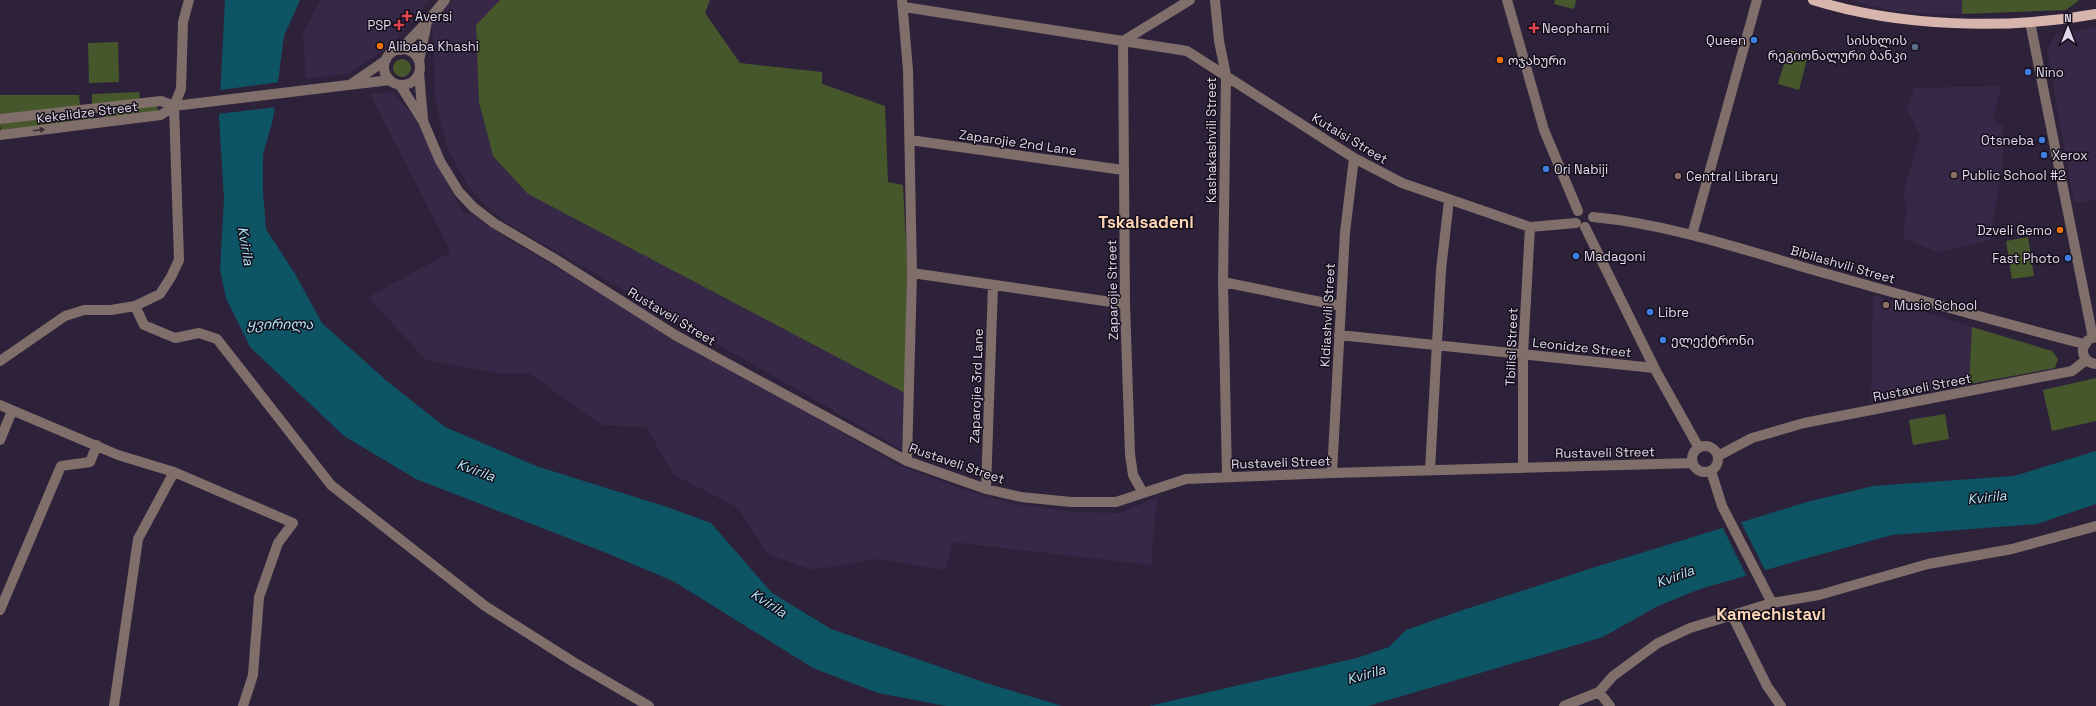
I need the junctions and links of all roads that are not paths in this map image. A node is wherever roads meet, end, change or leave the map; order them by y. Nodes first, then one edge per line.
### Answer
1 (189, 0) edge
2 (445, 0) edge
3 (1190, 0) edge
4 (1215, 0) edge
5 (1507, 0) edge
6 (1757, 0) edge
7 (1813, 0) edge
8 (903, 4) edge
9 (2096, 14) edge
10 (427, 22) junction
11 (2030, 22) junction
12 (1123, 41) junction
13 (400, 50) junction
14 (386, 60) junction
15 (419, 61) junction
16 (419, 73) junction
17 (1226, 75) junction
18 (390, 80) junction
19 (350, 85) junction
20 (400, 85) junction
21 (174, 106) junction
22 (0, 119) edge
23 (423, 121) junction
24 (0, 135) edge
25 (910, 140) junction
26 (1354, 158) junction
27 (1123, 170) junction
28 (1449, 200) junction
29 (1578, 211) junction
30 (1593, 217) junction
31 (1576, 223) junction
32 (1530, 227) junction
33 (1585, 227) junction
34 (1692, 235) junction
35 (912, 273) junction
36 (1223, 282) junction
37 (993, 285) junction
38 (1125, 304) junction
39 (135, 306) junction
40 (1341, 306) junction
41 (1339, 335) junction
42 (2094, 338) edge
43 (1435, 344) junction
44 (2084, 344) junction
45 (1522, 354) junction
46 (2086, 360) junction
47 (0, 361) edge
48 (2096, 364) edge
49 (1654, 368) junction
50 (0, 405) edge
51 (12, 411) junction
52 (0, 440) edge
53 (97, 445) junction
54 (1699, 448) junction
55 (1718, 456) junction
56 (907, 461) junction
57 (1693, 463) junction
58 (1523, 467) junction
59 (1430, 470) junction
60 (1711, 471) junction
61 (174, 472) junction
62 (1332, 473) junction
63 (1227, 477) junction
64 (986, 489) junction
65 (1143, 494) junction
66 (2096, 526) edge
67 (1772, 603) junction
68 (0, 610) edge
69 (1732, 615) junction
70 (1599, 692) junction
71 (114, 706) edge
72 (243, 706) edge
73 (649, 706) edge
74 (1564, 706) edge
75 (1610, 706) edge
76 (1781, 706) edge

1 - 21 street
2 - 10 street
3 - 12 street
4 - 17 street, Kashakashvili Street
5 - 29 street
6 - 34 street
7 - 11 main road
8 - 12 street, Kutaisi Street
8 - 25 street
9 - 11 main road
10 - 13 street
10 - 15 street
11 - 42 street
12 - 17 street, Kutaisi Street
12 - 27 street, Zaparojie Street
13 - 14 street
13 - 15 street
14 - 18 street
14 - 19 street, Kekelidze Street
15 - 16 street
16 - 20 street
16 - 23 street, Rustaveli Street
17 - 26 street, Kutaisi Street
17 - 36 street, Kashakashvili Street
18 - 19 street, Kekelidze Street
18 - 20 street
19 - 21 street, Kekelidze Street
20 - 23 street, Rustaveli Street
21 - 22 street, Kekelidze Street
24 -> 21 street, Kekelidze Street
21 - 39 street
23 - 56 street, Rustaveli Street
25 - 27 street, Zaparojie 2nd Lane
25 - 35 street
26 - 28 street, Kutaisi Street
26 - 40 street, Kldiashvili Street
27 - 38 street, Zaparojie Street
28 - 32 street, Kutaisi Street
28 - 43 street
29 - 30 street
29 - 31 street
30 - 33 street
30 - 34 street, Bibilashvili Street
31 - 32 street, Kutaisi Street
31 - 33 street
32 - 45 street, Tbilisi Street
33 - 49 street
34 - 44 street, Bibilashvili Street
35 - 37 street
35 - 56 street
36 - 40 street
36 - 63 street, Kashakashvili Street
37 - 38 street
37 - 64 street, Zaparojie 3rd Lane
38 - 65 street, Zaparojie Street
39 - 47 street
39 - 73 street
40 - 41 street, Kldiashvili Street
41 - 43 street, Leonidze Street
41 - 62 street, Kldiashvili Street
42 - 44 street
43 - 45 street, Leonidze Street
43 - 59 street
44 - 46 street
45 - 49 street, Leonidze Street
45 - 58 street, Tbilisi Street
46 - 48 street
46 - 55 street, Rustaveli Street
49 - 54 street
50 - 51 street
51 - 52 street
51 - 53 street
53 - 61 street
53 - 68 street
54 - 55 street
54 - 57 street
55 - 60 street
56 - 64 street, Rustaveli Street
57 - 58 street, Rustaveli Street
57 - 60 street
58 - 59 street, Rustaveli Street
59 - 62 street, Rustaveli Street
60 - 67 street
61 - 71 street
61 - 72 street
62 - 63 street, Rustaveli Street
63 - 65 street, Rustaveli Street
64 - 65 street, Rustaveli Street
66 - 67 street
67 - 69 street
69 - 70 street
69 - 76 street
70 - 74 street
70 - 75 street

